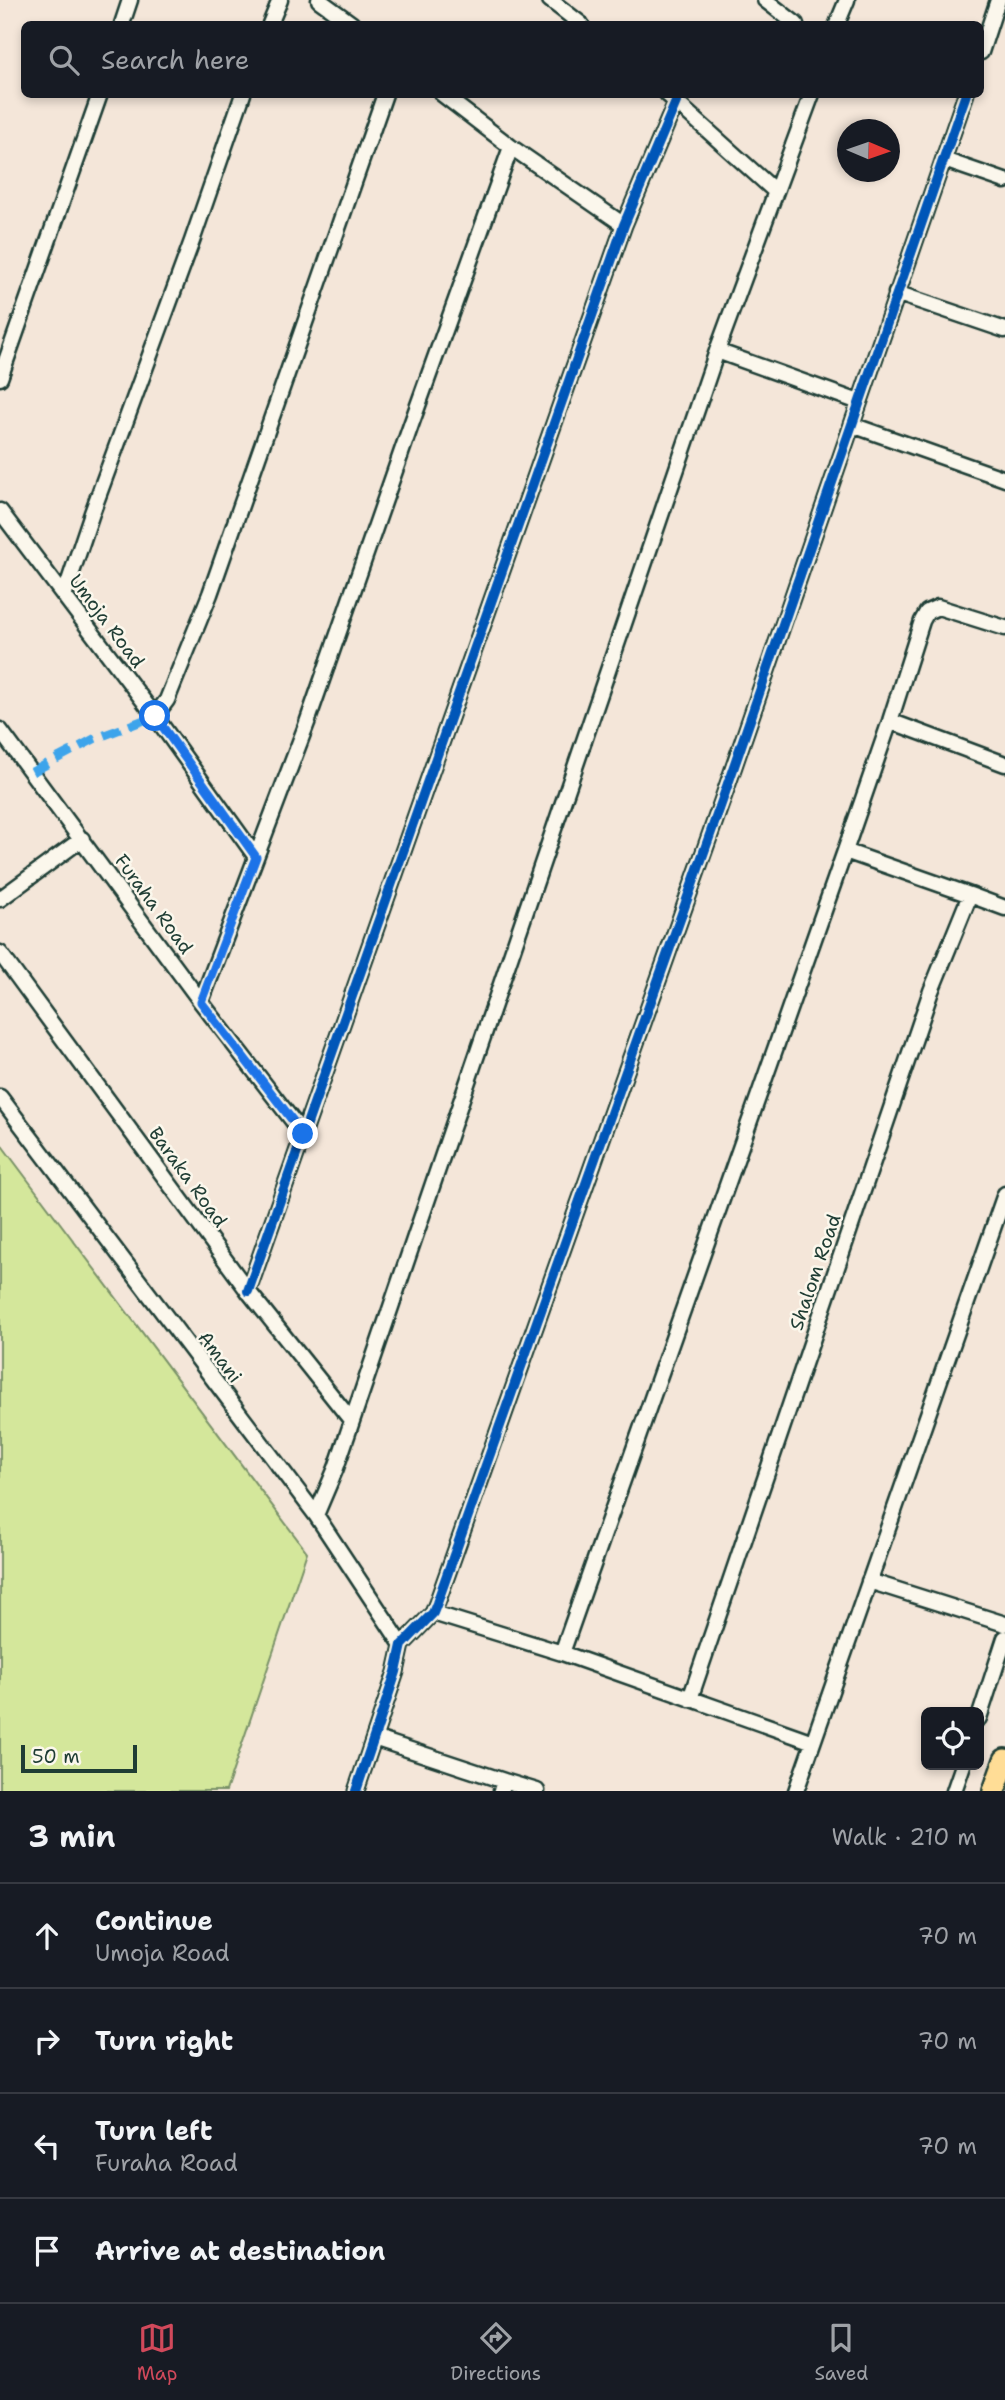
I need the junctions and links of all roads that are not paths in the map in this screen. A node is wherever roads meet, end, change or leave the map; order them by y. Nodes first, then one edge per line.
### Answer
1 (130, 0) edge
2 (280, 0) edge
3 (319, 0) edge
4 (550, 0) edge
5 (765, 0) edge
6 (847, 0) edge
7 (998, 0) edge
8 (123, 21) edge
9 (271, 21) edge
10 (348, 21) edge
11 (577, 21) edge
12 (792, 21) edge
13 (839, 21) edge
14 (984, 43) edge
15 (99, 98) edge
16 (242, 98) edge
17 (384, 98) edge
18 (447, 98) edge
19 (672, 98) edge
20 (811, 98) edge
21 (965, 98) edge
22 (511, 147) junction
23 (944, 160) junction
24 (1005, 181) edge
25 (776, 192) junction
26 (624, 225) junction
27 (896, 293) junction
28 (1005, 330) edge
29 (717, 351) junction
30 (0, 378) edge
31 (859, 402) junction
32 (852, 425) junction
33 (1005, 479) edge
34 (0, 511) edge
35 (64, 596) junction
36 (1005, 628) edge
37 (155, 716) junction
38 (890, 721) junction
39 (0, 730) edge
40 (1005, 764) edge
41 (82, 839) junction
42 (845, 851) junction
43 (256, 857) junction
44 (970, 895) junction
45 (0, 899) edge
46 (1005, 908) edge
47 (0, 953) edge
48 (201, 1002) junction
49 (0, 1097) edge
50 (303, 1134) junction
51 (1005, 1194) edge
52 (248, 1292) junction
53 (351, 1420) junction
54 (316, 1515) junction
55 (869, 1581) junction
56 (433, 1614) junction
57 (1005, 1624) edge
58 (1005, 1638) edge
59 (402, 1645) junction
60 (562, 1653) junction
61 (690, 1699) junction
62 (983, 1707) edge
63 (374, 1738) junction
64 (813, 1742) junction
65 (1005, 1760) edge
66 (961, 1770) edge
67 (503, 1786) edge
68 (356, 1791) edge
69 (537, 1791) edge
70 (796, 1791) edge
71 (954, 1791) edge
72 (994, 1791) edge

1 - 8 street
2 - 9 street
3 - 10 street
4 - 11 street
5 - 12 street
6 - 13 street
7 - 14 street
15 - 30 street
16 - 35 street
17 - 37 street
18 - 22 street
19 - 25 street
19 - 26 street
20 - 25 street
21 - 23 street
22 - 26 street
22 - 43 street
23 - 24 street
23 - 27 street
25 - 29 street
26 - 50 street
27 - 28 street
27 - 31 street
29 - 31 street
29 - 53 street
31 - 32 street
32 - 33 street
32 - 56 street
34 - 35 street, Umoja Road
35 - 37 street, Umoja Road
36 - 38 street
37 - 43 street, Umoja Road
38 - 40 street
38 - 42 street
39 - 41 street, Furaha Road
41 - 45 street
41 - 48 street, Furaha Road
42 - 44 street
42 - 60 street
43 - 48 street
44 - 46 street
44 - 61 street, Shalom Road
47 - 52 street, Baraka Road
48 - 50 street, Furaha Road
49 - 54 street, Amani
50 - 52 street
51 - 55 street
52 - 53 street, Baraka Road
53 - 54 street
54 - 59 street, Amani
55 - 57 street
55 - 64 street
56 - 59 street
56 - 60 street
58 - 62 street
59 - 63 street
60 - 61 street
61 - 64 street
63 - 67 street
63 - 68 street
64 - 70 street
65 - 72 main road
66 - 71 street
67 - 69 street

